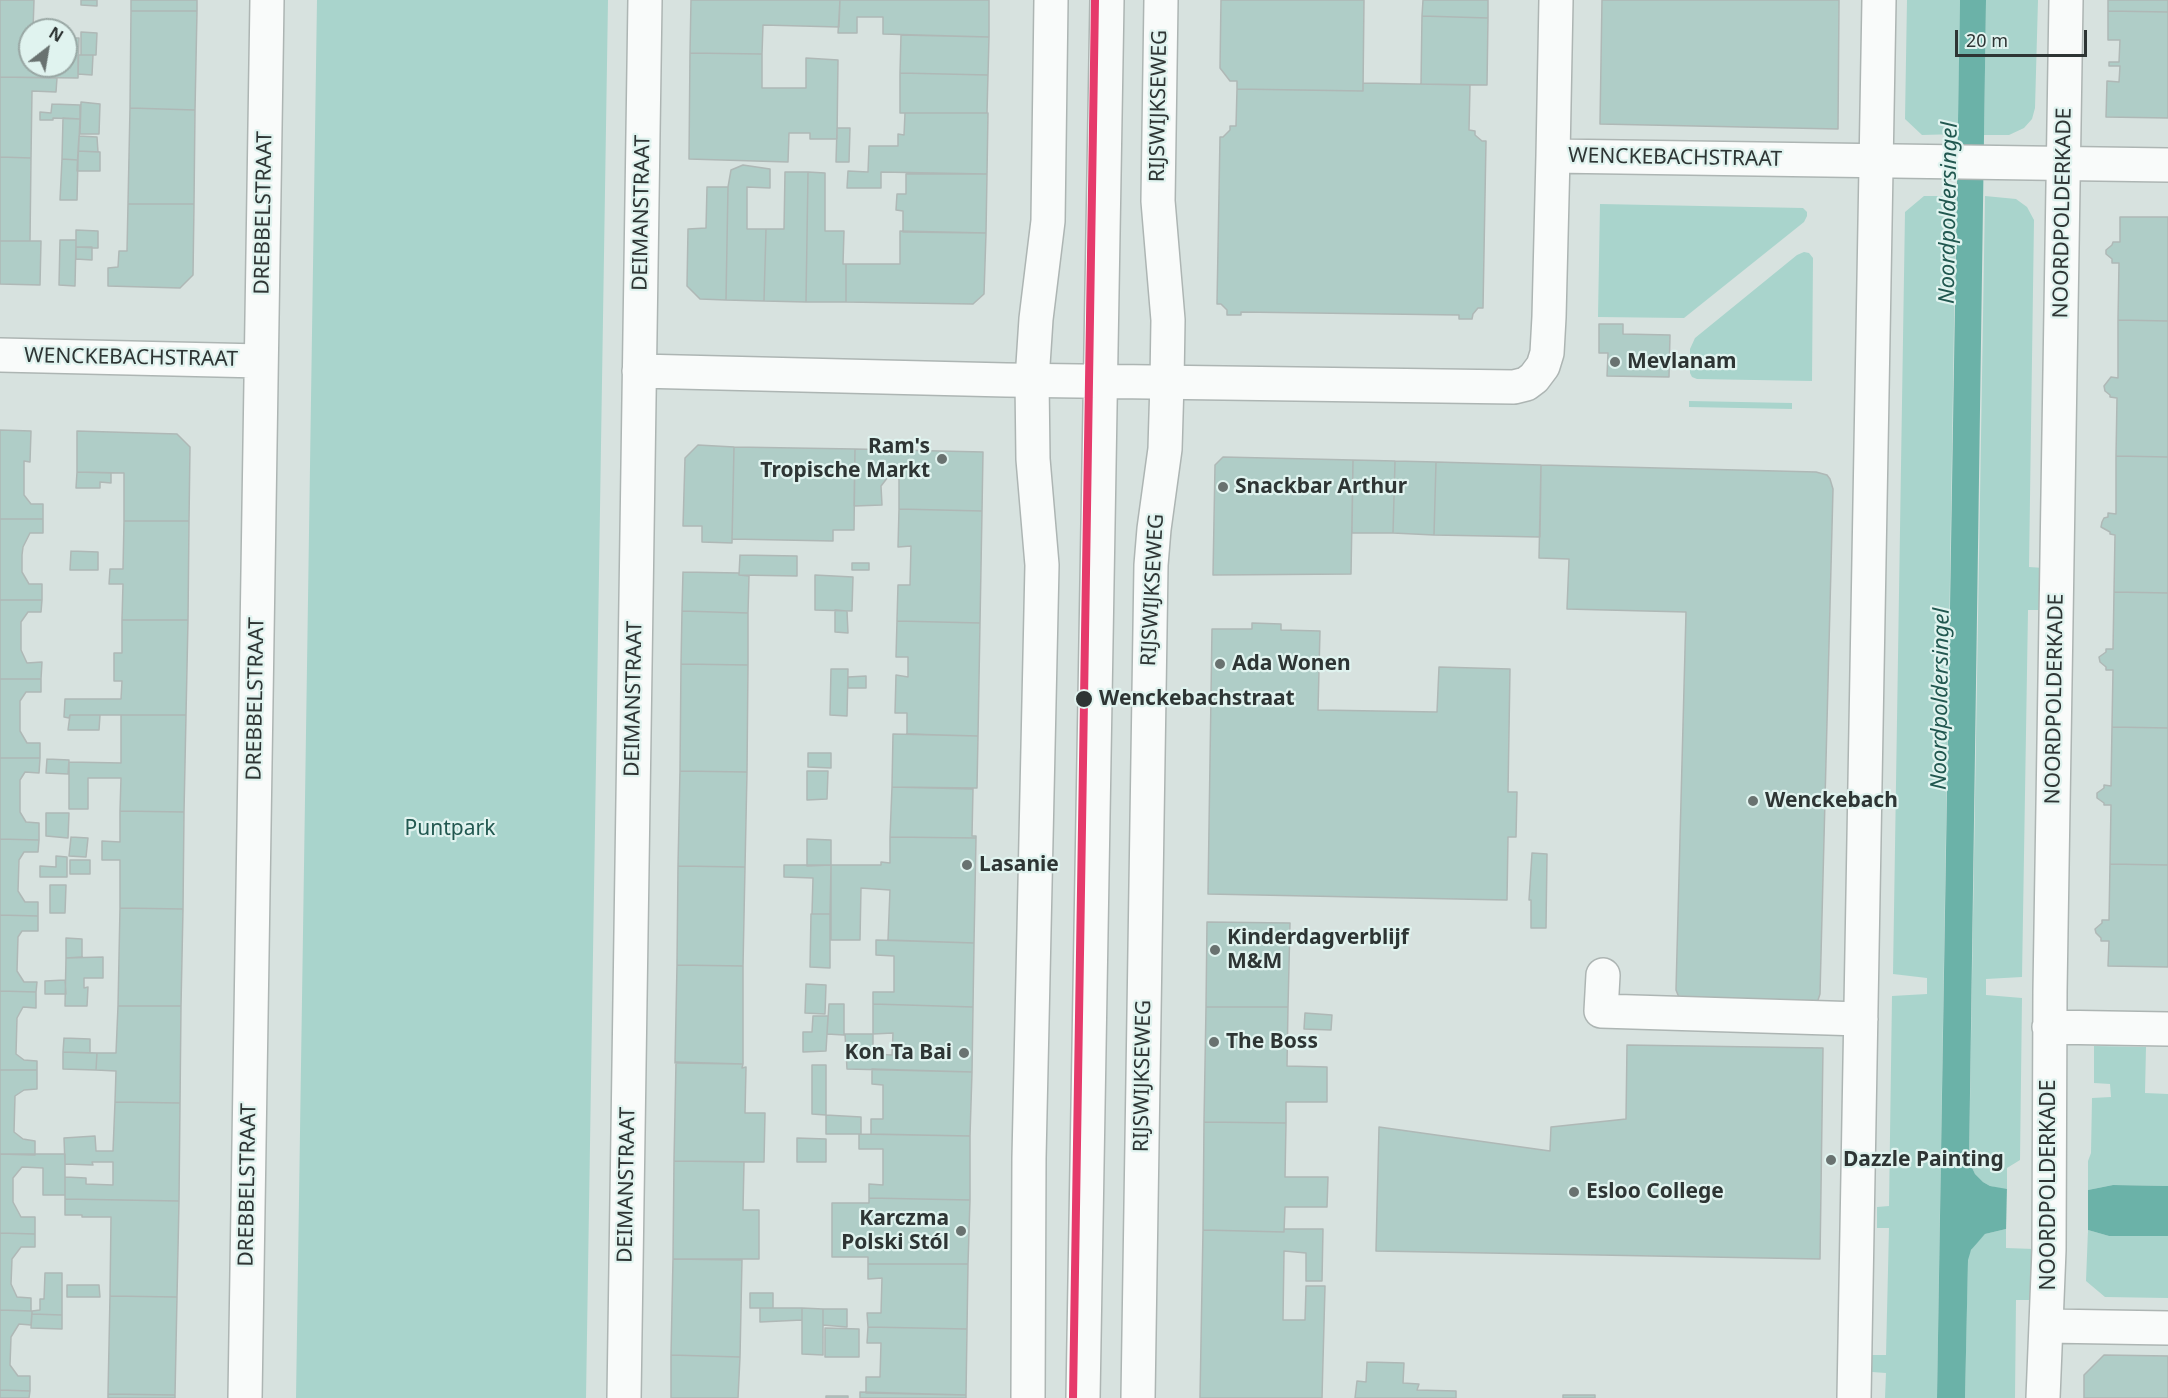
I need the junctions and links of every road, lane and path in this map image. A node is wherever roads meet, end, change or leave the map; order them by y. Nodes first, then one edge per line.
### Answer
1 (267, 0) edge
2 (645, 0) edge
3 (1051, 0) edge
4 (1107, 0) edge
5 (1161, 0) edge
6 (1556, 0) edge
7 (1879, 0) edge
8 (2067, 0) edge
9 (1553, 156) junction
10 (1876, 160) junction
11 (2064, 163) junction
12 (2168, 165) edge
13 (0, 356) edge
14 (261, 361) junction
15 (639, 371) junction
16 (1032, 380) junction
17 (1101, 381) junction
18 (1167, 382) junction
19 (1603, 975) dead end
20 (1861, 1019) junction
21 (2049, 1027) junction
22 (2168, 1029) edge
23 (2048, 1326) junction
24 (2168, 1328) edge
25 (245, 1398) edge
26 (624, 1398) edge
27 (1028, 1398) edge
28 (1083, 1398) edge
29 (1138, 1398) edge
30 (1854, 1398) edge
31 (2043, 1398) edge

1 - 14 street, DREBBELSTRAAT
2 - 15 street, DEIMANSTRAAT
3 - 16 street
4 - 17 street
5 - 18 street, RIJSWIJKSEWEG
6 - 9 street
7 - 10 street
8 - 11 street, NOORDPOLDERKADE
9 - 10 street, WENCKEBACHSTRAAT
9 - 18 street, WENCKEBACHSTRAAT
10 - 11 street, WENCKEBACHSTRAAT
10 - 20 street
11 - 12 street, WENCKEBACHSTRAAT
11 - 21 street, NOORDPOLDERKADE
13 - 14 street, WENCKEBACHSTRAAT
14 - 25 street, DREBBELSTRAAT
15 - 16 street, WENCKEBACHSTRAAT
15 - 26 street, DEIMANSTRAAT
16 - 17 street, WENCKEBACHSTRAAT
16 - 27 street
17 - 18 street, WENCKEBACHSTRAAT
17 - 28 street
18 - 29 street, RIJSWIJKSEWEG
19 - 20 street
20 - 30 street
21 - 22 street
21 - 23 street, NOORDPOLDERKADE
23 - 24 street
23 - 31 street, NOORDPOLDERKADE

